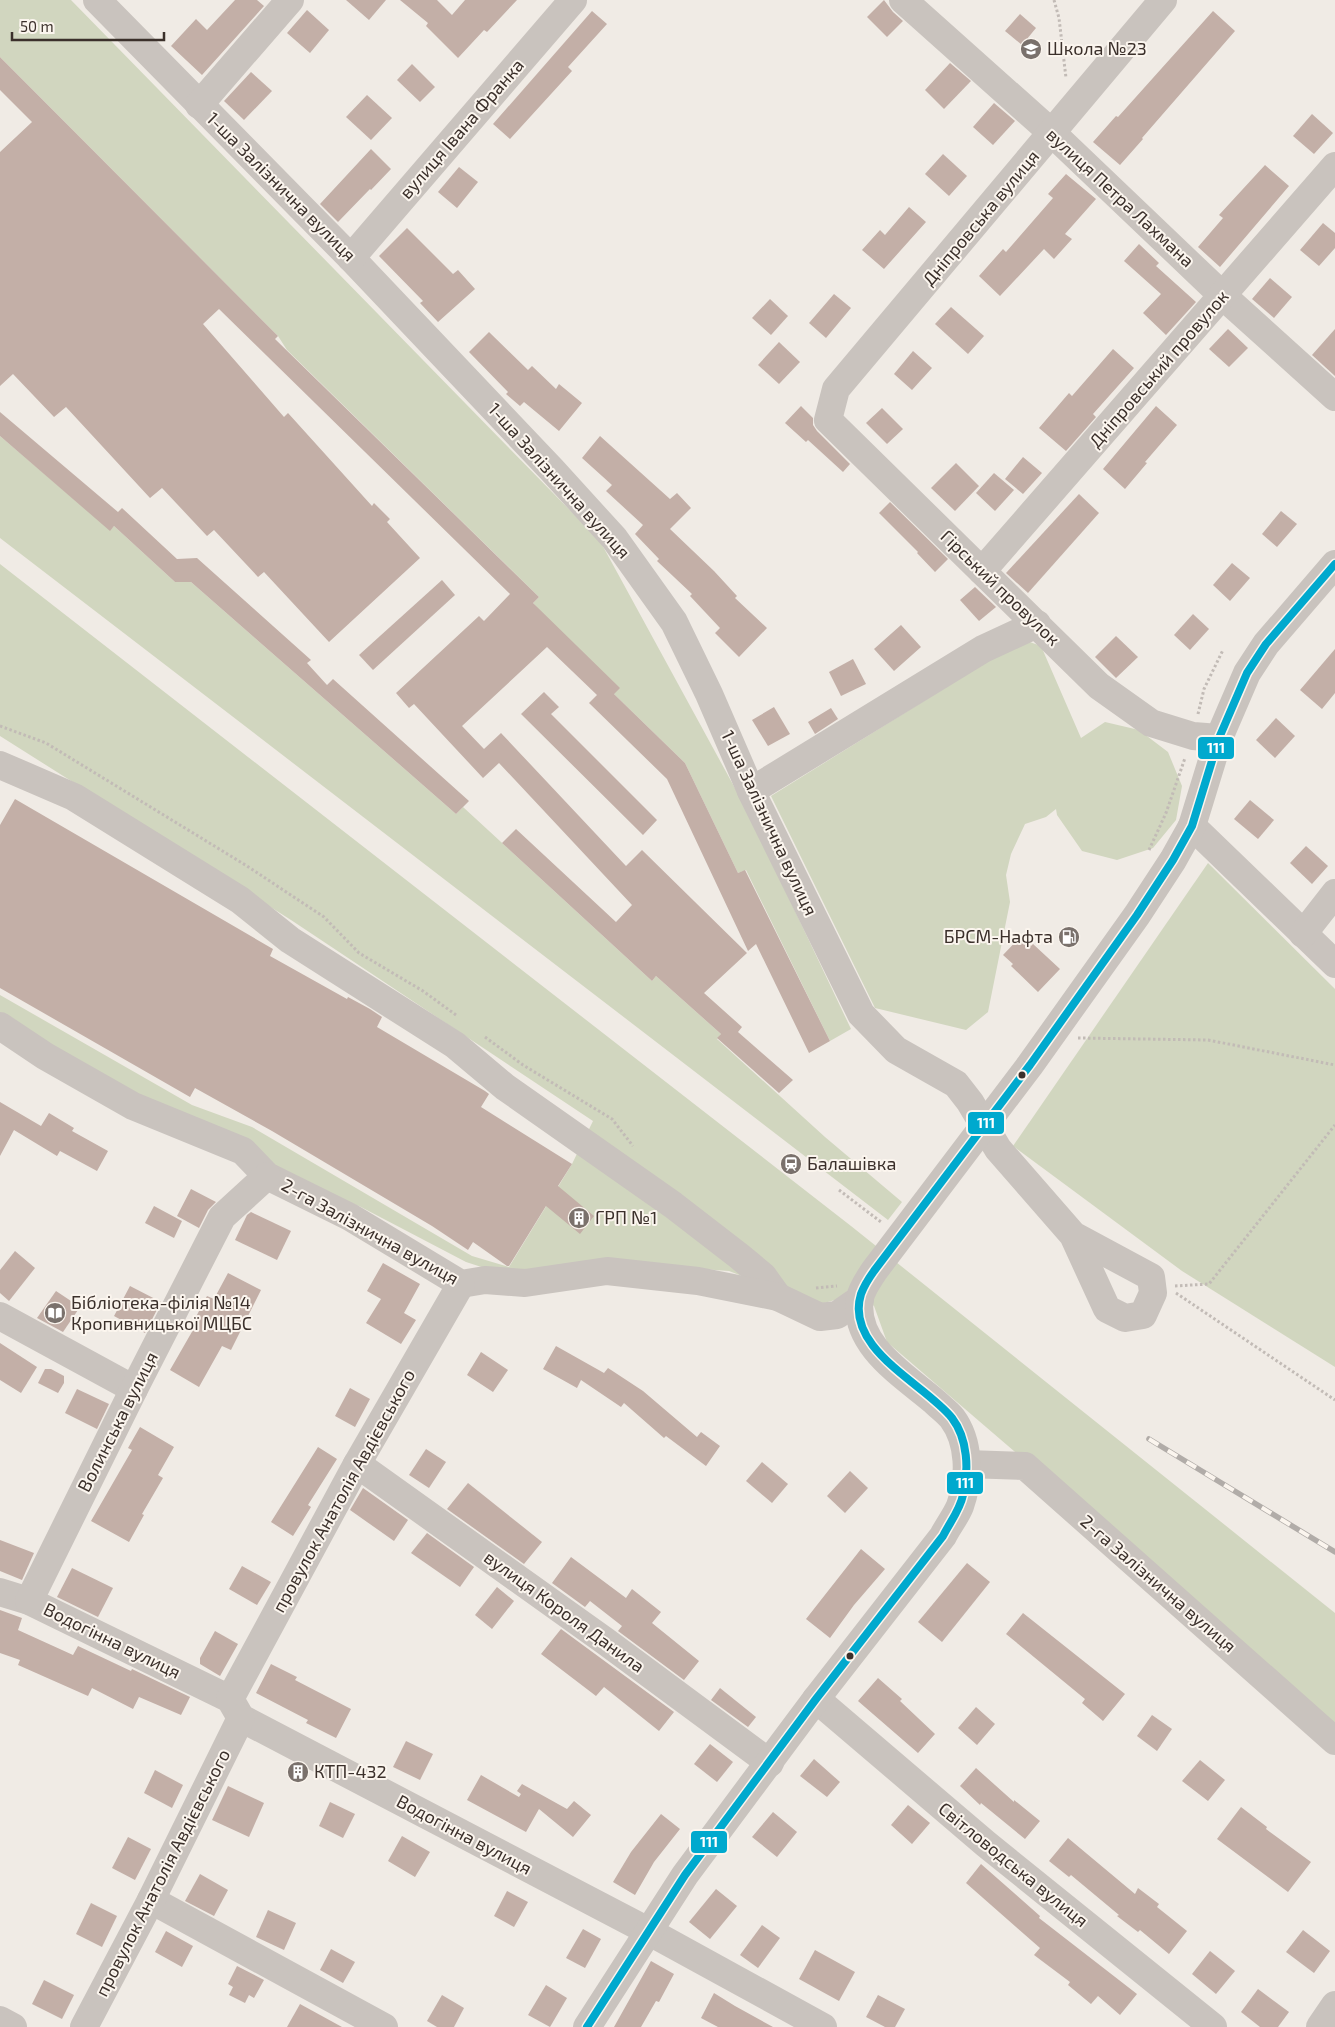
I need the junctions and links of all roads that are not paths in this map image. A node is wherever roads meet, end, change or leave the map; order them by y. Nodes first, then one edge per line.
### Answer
1 (97, 0) edge
2 (290, 0) edge
3 (573, 0) edge
4 (903, 0) edge
5 (1162, 0) edge
6 (199, 105) junction
7 (1052, 133) junction
8 (1335, 166) edge
9 (351, 258) junction
10 (1224, 296) junction
11 (836, 388) joint
12 (1335, 397) edge
13 (1335, 564) edge
14 (982, 571) junction
15 (1037, 624) junction
16 (1206, 737) junction
17 (0, 765) edge
18 (751, 791) junction
19 (1192, 826) junction
20 (1335, 893) edge
21 (1303, 934) junction
22 (1335, 964) edge
23 (0, 1026) edge
24 (984, 1127) junction
25 (267, 1176) junction
26 (1073, 1235) junction
27 (461, 1284) junction
28 (778, 1297) junction
29 (860, 1299) junction
30 (0, 1316) edge
31 (134, 1389) junction
32 (358, 1464) junction
33 (966, 1477) junction
34 (0, 1592) edge
35 (29, 1601) junction
36 (816, 1699) junction
37 (235, 1709) junction
38 (1335, 1740) edge
39 (770, 1763) junction
40 (151, 1900) junction
41 (648, 1931) junction
42 (1335, 2005) edge
43 (0, 2020) edge
44 (13, 2027) edge
45 (84, 2027) edge
46 (384, 2027) edge
47 (587, 2027) edge
48 (823, 2027) edge
49 (1213, 2027) edge
50 (1320, 2027) edge

1 - 6 street, 1-ша Залізнична вулиця
2 - 6 street
3 - 9 street, вулиця Івана Франка
4 - 7 street, вулиця Петра Лахмана
5 - 7 street, Дніпровська вулиця
6 - 9 street, 1-ша Залізнична вулиця
7 - 10 street, вулиця Петра Лахмана
7 - 11 street, Дніпровська вулиця
8 - 10 street, Дніпровський провулок
9 - 18 street, 1-ша Залізнична вулиця
10 - 12 street, вулиця Петра Лахмана
10 - 14 street, Дніпровський провулок
11 - 14 street, Гірський провулок
13 - 16 street
14 - 15 street, Гірський провулок
15 - 16 street, Гірський провулок
15 - 18 street
16 - 19 street
17 - 28 street
18 - 24 street, 1-ша Залізнична вулиця
19 - 21 street
19 - 24 street
20 - 21 street
21 - 22 street
23 - 25 street, 2-га Залізнична вулиця
24 - 26 street, 1-ша Залізнична вулиця
24 - 29 street
25 - 27 street, 2-га Залізнична вулиця
25 - 31 street, Волинська вулиця
26 - 26 street
27 - 28 street, 2-га Залізнична вулиця
27 - 32 street, провулок Анатолія Авдієвського
28 - 29 street, 2-га Залізнична вулиця
29 - 33 street
30 - 31 street
31 - 35 street, Волинська вулиця
32 - 37 street, провулок Анатолія Авдієвського
32 - 39 street, вулиця Короля Данила
33 - 36 street
33 - 38 street, 2-га Залізнична вулиця
34 - 35 street, Водогінна вулиця
35 - 37 street, Водогінна вулиця
36 - 39 street
36 - 49 street, Світловодська вулиця
37 - 40 street, провулок Анатолія Авдієвського
37 - 41 street, Водогінна вулиця
39 - 41 street
40 - 45 street, провулок Анатолія Авдієвського
40 - 46 street
41 - 47 street
41 - 48 street, Водогінна вулиця
42 - 50 street
43 - 44 street

